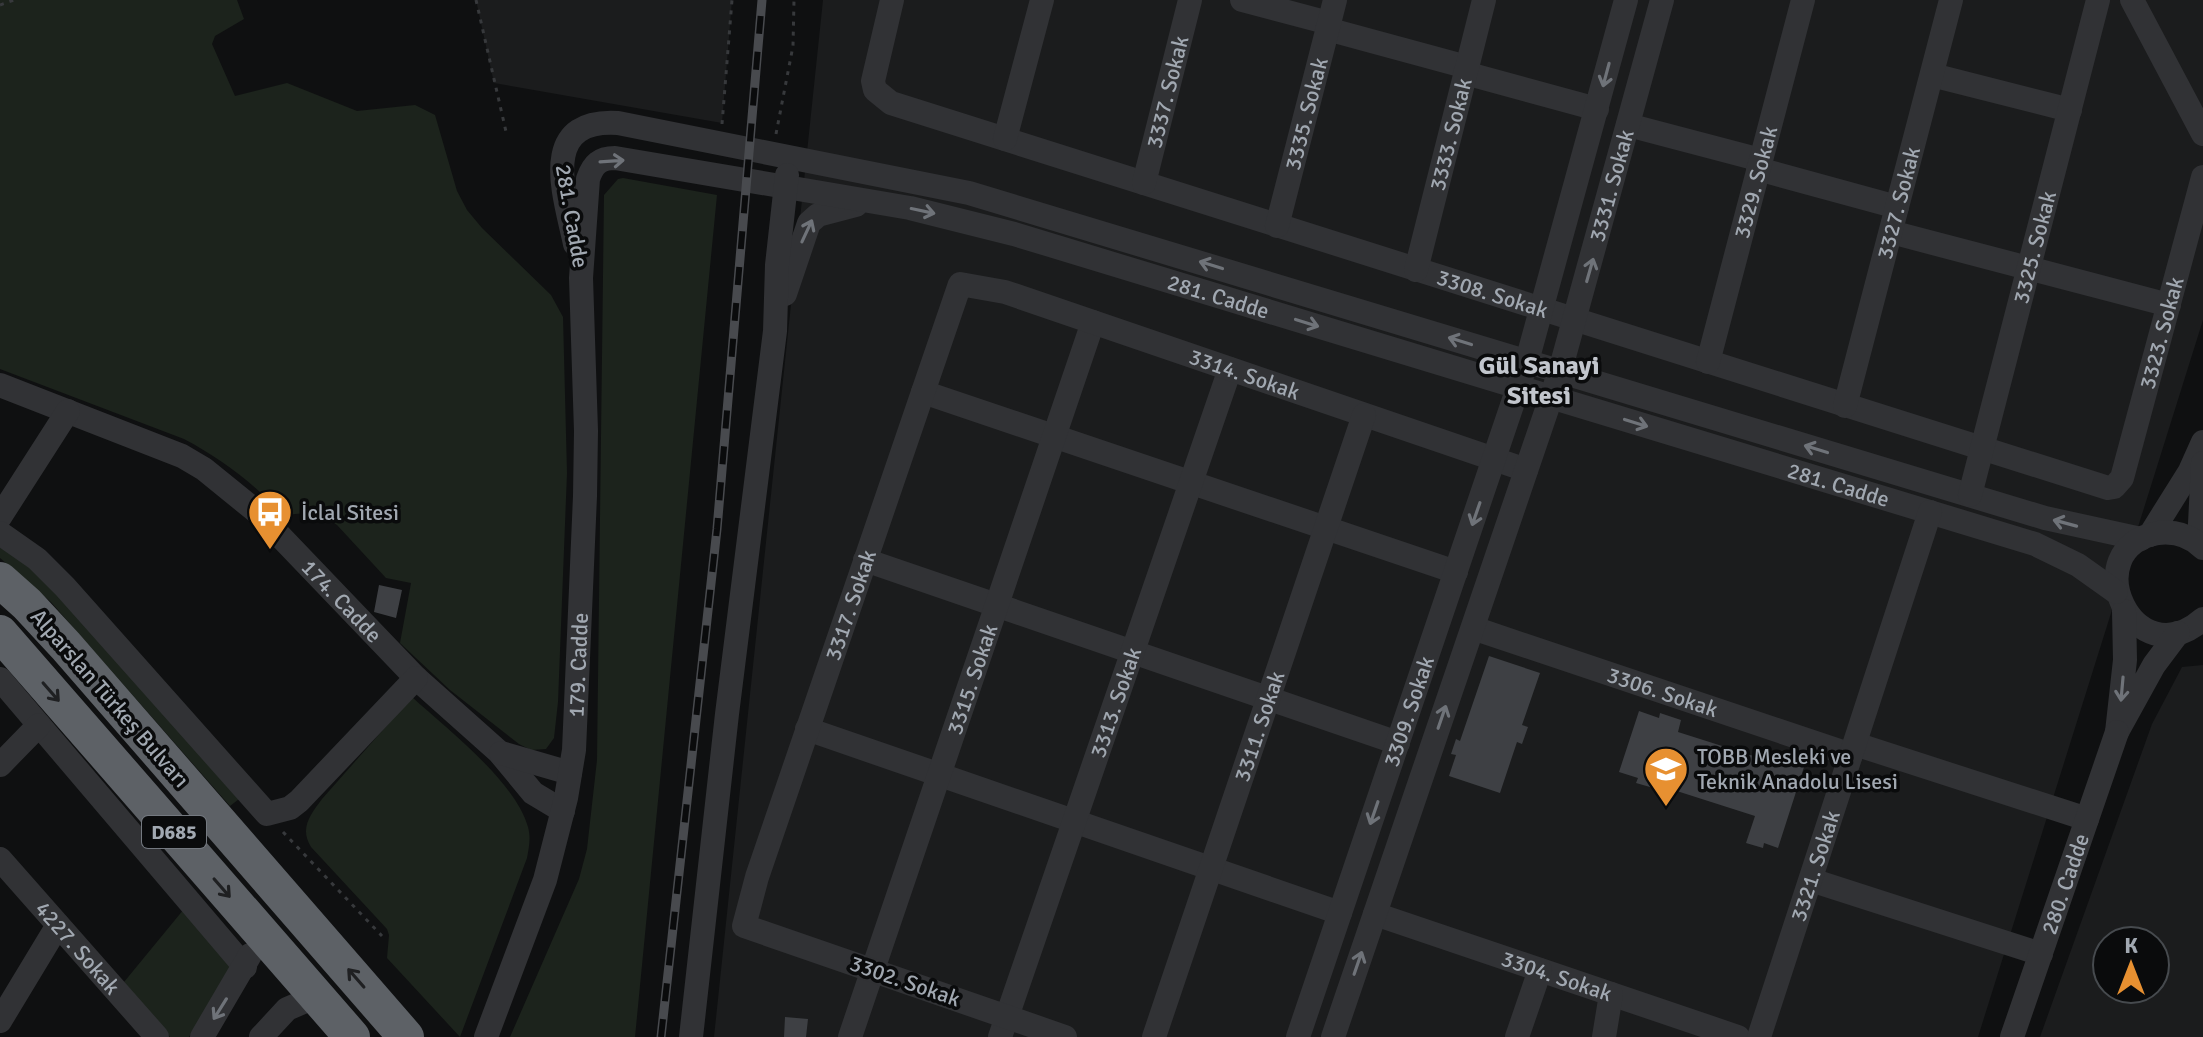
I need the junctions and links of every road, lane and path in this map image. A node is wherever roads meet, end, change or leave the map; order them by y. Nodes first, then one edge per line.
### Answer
1 (14, 0) edge
2 (476, 0) edge
3 (732, 0) edge
4 (794, 0) edge
5 (892, 0) edge
6 (1042, 0) edge
7 (1190, 0) edge
8 (1242, 0) edge
9 (1484, 0) edge
10 (1626, 0) edge
11 (1662, 0) edge
12 (1803, 0) edge
13 (1951, 0) edge
14 (2098, 0) edge
15 (2132, 0) edge
16 (0, 5) edge
17 (1330, 17) edge
18 (1466, 70) junction
19 (1932, 75) junction
20 (1597, 109) junction
21 (2070, 110) junction
22 (1628, 125) junction
23 (2203, 134) edge
24 (507, 136) dead end
25 (1005, 139) junction
26 (721, 143) junction
27 (782, 155) junction
28 (1760, 165) junction
29 (2203, 177) edge
30 (1144, 183) junction
31 (785, 189) junction
32 (871, 201) junction
33 (1897, 207) junction
34 (1277, 226) junction
35 (1891, 232) junction
36 (2030, 268) junction
37 (1416, 270) junction
38 (581, 278) junction
39 (960, 284) joint
40 (2169, 305) junction
41 (1542, 310) junction
42 (1575, 320) junction
43 (1093, 322) junction
44 (775, 331) junction
45 (1527, 361) junction
46 (1708, 362) junction
47 (1230, 369) junction
48 (1560, 371) junction
49 (0, 385) edge
50 (1518, 387) junction
51 (923, 392) junction
52 (1551, 397) junction
53 (1845, 406) junction
54 (68, 411) junction
55 (1364, 415) junction
56 (1054, 436) junction
57 (2203, 442) edge
58 (1983, 450) junction
59 (1494, 459) junction
60 (2203, 463) edge
61 (1526, 470) junction
62 (1191, 482) junction
63 (2114, 487) joint
64 (1970, 495) junction
65 (1930, 512) junction
66 (0, 517) edge
67 (1326, 528) junction
68 (0, 533) edge
69 (2146, 537) junction
70 (2201, 546) edge
71 (865, 560) junction
72 (1456, 572) junction
73 (0, 580) edge
74 (2120, 602) junction
75 (996, 605) junction
76 (1473, 628) junction
77 (2193, 629) edge
78 (0, 633) edge
79 (1133, 652) junction
80 (416, 678) junction
81 (0, 679) edge
82 (1268, 698) junction
83 (39, 725) junction
84 (807, 729) junction
85 (2117, 732) junction
86 (1398, 743) junction
87 (1853, 750) junction
88 (499, 752) junction
89 (0, 765) edge
90 (570, 773) junction
91 (939, 775) junction
92 (563, 811) junction
93 (267, 814) junction
94 (2087, 819) junction
95 (1074, 821) junction
96 (0, 859) edge
97 (1211, 868) junction
98 (1811, 880) junction
99 (1340, 913) junction
100 (1375, 914) junction
101 (58, 925) junction
102 (744, 926) joint
103 (259, 930) junction
104 (382, 936) dead end
105 (2041, 954) junction
106 (245, 967) junction
107 (873, 970) junction
108 (1540, 970) junction
109 (1611, 994) junction
110 (317, 996) junction
111 (0, 1021) edge
112 (1003, 1027) edge
113 (350, 1034) edge
114 (1523, 1035) edge
115 (157, 1037) edge
116 (202, 1037) edge
117 (261, 1037) edge
118 (406, 1037) edge
119 (486, 1037) edge
120 (691, 1037) edge
121 (850, 1037) edge
122 (1065, 1037) edge
123 (1154, 1037) edge
124 (1298, 1037) edge
125 (1333, 1037) edge
126 (1604, 1037) edge
127 (1738, 1037) edge
128 (1759, 1037) edge
129 (2012, 1037) edge

1 - 16 path
2 - 24 path
3 - 26 path
4 - 27 path
5 - 25 street, 3308. Sokak
6 - 25 street
7 - 30 street, 3337. Sokak
8 - 17 street
9 - 18 street, 3333. Sokak
10 -> 20 street, 3331. Sokak
11 - 22 street, 3331. Sokak
12 - 28 street, 3329. Sokak
13 - 19 street, 3327. Sokak
14 - 21 street, 3325. Sokak
15 - 23 street
17 - 18 street
17 - 34 street, 3335. Sokak
18 - 20 street
18 - 37 street, 3333. Sokak
19 - 21 street
19 - 33 street, 3327. Sokak
20 - 41 street, 3331. Sokak
21 - 36 street, 3325. Sokak
22 - 28 street
42 -> 22 street, 3331. Sokak
25 - 30 street, 3308. Sokak
26 - 27 street, 281. Cadde
26 - 38 street, 281. Cadde
27 - 31 street
45 -> 27 street, 281. Cadde
28 - 33 street
28 - 46 street, 3329. Sokak
29 - 40 street, 3323. Sokak
30 - 34 street, 3308. Sokak
31 - 32 street, 281. Cadde
38 -> 31 street, 281. Cadde
31 - 44 street
44 -> 32 street
32 -> 50 street, 281. Cadde
33 - 35 street, 3327. Sokak
34 - 37 street, 3308. Sokak
35 - 36 street
35 - 53 street, 3327. Sokak
36 - 40 street
36 - 58 street, 3325. Sokak
37 - 41 street, 3308. Sokak
38 - 90 street, 179. Cadde
39 - 43 street, 3314. Sokak
39 - 51 street, 3317. Sokak
40 - 63 street, 3323. Sokak
41 - 42 street, 3308. Sokak
41 - 45 street, 3331. Sokak
42 - 46 street, 3308. Sokak
42 - 48 street, 3331. Sokak
43 - 47 street, 3314. Sokak
43 - 56 street, 3315. Sokak
44 - 120 street
45 - 48 street, 281. Cadde
45 - 50 street, 3331. Sokak
46 - 53 street, 3308. Sokak
47 - 55 street, 3314. Sokak
47 - 62 street, 3313. Sokak
48 - 52 street, 3331. Sokak
64 -> 48 street, 281. Cadde
49 - 54 street, 174. Cadde
50 - 52 street, 281. Cadde
50 - 59 street, 3309. Sokak
51 - 56 street
51 - 71 street, 3317. Sokak
52 - 61 street, 3309. Sokak
52 -> 65 street, 281. Cadde
53 - 58 street, 3308. Sokak
54 - 66 street
54 - 80 street, 174. Cadde
55 - 59 street, 3314. Sokak
55 - 67 street, 3311. Sokak
56 - 62 street
56 - 75 street, 3315. Sokak
57 - 69 street
58 - 63 street, 3308. Sokak
58 - 64 street, 3325. Sokak
59 - 61 street, 3314. Sokak
59 -> 72 street, 3309. Sokak
60 - 70 street
61 - 76 street, 3309. Sokak
62 - 67 street
62 - 79 street, 3313. Sokak
69 -> 64 street, 281. Cadde
65 - 74 street, 281. Cadde
65 - 87 street, 3321. Sokak
67 - 72 street
67 - 82 street, 3311. Sokak
68 - 93 street
69 - 70 street, 281. Cadde
69 - 74 street, 280. Cadde
71 - 75 street
71 - 84 street, 3317. Sokak
72 - 86 street, 3309. Sokak
118 -> 73 highway, Alparslan Türkeş Bulvarı / D685
74 - 77 street, 281. Cadde
74 -> 85 street, 280. Cadde
75 - 79 street
75 - 91 street, 3315. Sokak
76 - 87 street, 3306. Sokak
100 -> 76 street, 3309. Sokak
77 - 85 street, 280. Cadde
78 -> 103 highway, Alparslan Türkeş Bulvarı / D685
79 - 82 street
79 - 95 street, 3313. Sokak
80 - 88 street, 174. Cadde
80 - 93 street
81 - 83 street
82 - 86 street
82 - 97 street, 3311. Sokak
83 - 89 street
83 - 106 street
84 - 91 street
84 - 102 street, 3317. Sokak
85 - 94 street, 280. Cadde
86 -> 99 street, 3309. Sokak
87 - 94 street, 3306. Sokak
87 - 98 street, 3321. Sokak
88 - 90 street
88 - 92 street
90 - 92 street, 179. Cadde
91 - 95 street
91 - 107 street, 3315. Sokak
92 - 119 street, 179. Cadde
93 - 104 path
94 - 105 street, 280. Cadde
95 - 97 street
95 - 112 street, 3313. Sokak
96 - 101 street, 4227. Sokak
97 - 99 street
97 - 123 street, 3311. Sokak
98 - 105 street
98 - 128 street, 3321. Sokak
99 - 124 street, 3309. Sokak
100 - 108 street, 3304. Sokak
125 -> 100 street, 3309. Sokak
101 - 111 street
101 - 115 street, 4227. Sokak
102 - 107 street, 3302. Sokak
103 - 106 street
103 - 110 highway, Alparslan Türkeş Bulvarı / D685
105 - 129 street, 280. Cadde
106 -> 116 street
107 - 112 street, 3302. Sokak
107 - 121 street, 3315. Sokak
108 - 109 street, 3304. Sokak
108 - 114 street
109 - 126 street
109 - 127 street, 3304. Sokak
110 - 113 highway, Alparslan Türkeş Bulvarı / D685
110 - 117 street
112 - 122 street, 3302. Sokak

